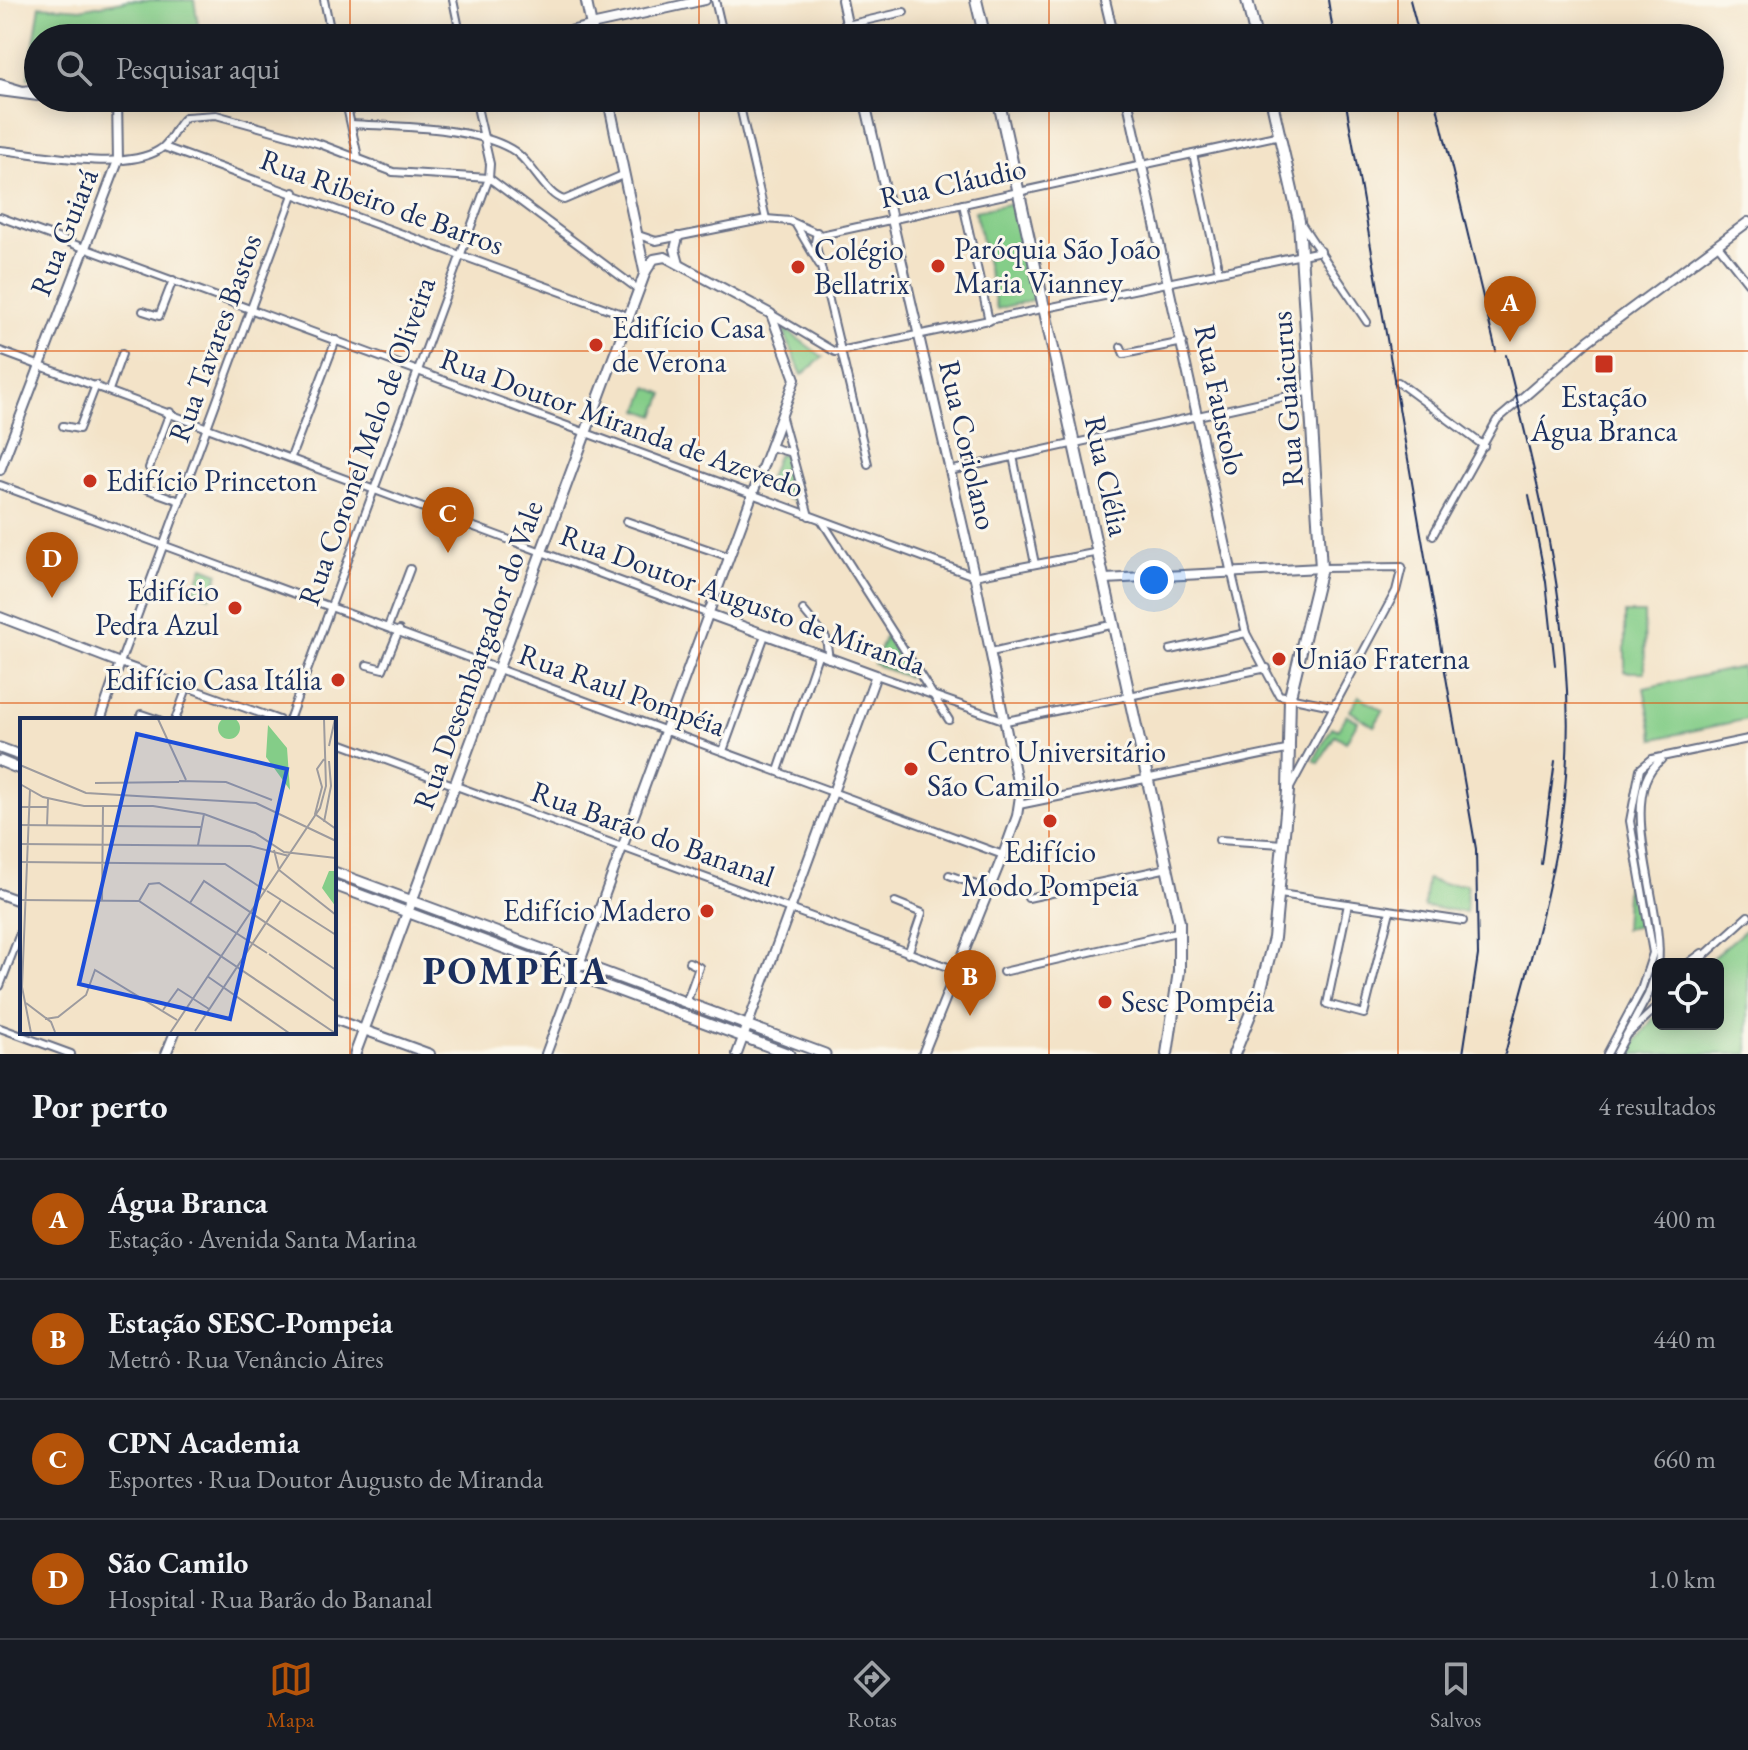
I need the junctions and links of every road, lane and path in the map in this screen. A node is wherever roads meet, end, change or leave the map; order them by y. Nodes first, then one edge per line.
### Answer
1 (324, 0) edge
2 (453, 0) edge
3 (586, 0) edge
4 (705, 0) edge
5 (715, 0) edge
6 (842, 0) edge
7 (976, 0) edge
8 (1105, 0) edge
9 (1247, 0) edge
10 (904, 12) dead end
11 (329, 24) edge
12 (458, 24) edge
13 (591, 24) edge
14 (596, 24) edge
15 (721, 24) edge
16 (847, 24) edge
17 (851, 24) edge
18 (979, 24) edge
19 (1111, 24) edge
20 (1253, 24) edge
21 (0, 84) edge
22 (0, 91) edge
23 (24, 91) edge
24 (24, 94) edge
25 (117, 112) edge
26 (348, 112) edge
27 (478, 112) edge
28 (611, 112) edge
29 (741, 112) edge
30 (867, 112) edge
31 (1001, 112) edge
32 (1130, 112) edge
33 (1274, 112) edge
34 (351, 124) junction
35 (1280, 135) junction
36 (484, 136) junction
37 (164, 147) junction
38 (0, 150) edge
39 (1193, 154) junction
40 (358, 157) junction
41 (118, 161) junction
42 (1142, 165) junction
43 (625, 174) junction
44 (489, 178) junction
45 (294, 192) junction
46 (1019, 192) junction
47 (963, 204) junction
48 (0, 217) edge
49 (766, 219) junction
50 (892, 219) junction
51 (1299, 221) junction
52 (1748, 222) edge
53 (794, 223) junction
54 (817, 232) junction
55 (638, 235) junction
56 (678, 237) junction
57 (1718, 245) junction
58 (84, 247) junction
59 (1321, 251) junction
60 (462, 254) junction
61 (1303, 255) junction
62 (679, 264) junction
63 (821, 267) junction
64 (1219, 272) junction
65 (645, 273) junction
66 (173, 280) junction
67 (1169, 283) junction
68 (1748, 283) edge
69 (639, 290) junction
70 (1045, 309) junction
71 (251, 310) junction
72 (143, 311) dead end
73 (771, 314) junction
74 (630, 317) junction
75 (989, 321) junction
76 (1367, 322) dead end
77 (917, 336) junction
78 (336, 340) junction
79 (1183, 342) junction
80 (1121, 347) dead end
81 (0, 351) edge
82 (841, 351) junction
83 (122, 354) dead end
84 (38, 365) junction
85 (418, 372) junction
86 (1398, 382) dead end
87 (96, 385) junction
88 (109, 390) junction
89 (1311, 391) junction
90 (1518, 402) joint
91 (170, 412) junction
92 (1199, 415) junction
93 (782, 418) junction
94 (63, 426) dead end
95 (208, 426) junction
96 (587, 433) junction
97 (1075, 443) junction
98 (1484, 446) junction
99 (771, 447) junction
100 (792, 453) junction
101 (1013, 456) junction
102 (291, 457) junction
103 (868, 464) dead end
104 (149, 468) dead end
105 (0, 470) edge
106 (949, 471) junction
107 (0, 485) edge
108 (144, 488) dead end
109 (375, 489) junction
110 (753, 497) junction
111 (180, 501) junction
112 (809, 516) junction
113 (626, 521) dead end
114 (822, 521) junction
115 (842, 528) junction
116 (1433, 535) dead end
117 (164, 544) junction
118 (839, 547) junction
119 (543, 551) junction
120 (1099, 552) junction
121 (730, 557) junction
122 (1035, 564) junction
123 (1321, 568) junction
124 (410, 569) dead end
125 (1232, 574) junction
126 (974, 576) junction
127 (1105, 579) junction
128 (332, 606) junction
129 (803, 610) dead end
130 (709, 614) junction
131 (0, 617) edge
132 (1115, 624) junction
133 (388, 627) junction
134 (399, 630) junction
135 (1246, 633) junction
136 (765, 635) junction
137 (822, 635) junction
138 (1170, 650) dead end
139 (991, 652) junction
140 (817, 655) junction
141 (829, 659) junction
142 (120, 663) junction
143 (367, 665) dead end
144 (1267, 668) junction
145 (500, 669) junction
146 (876, 675) junction
147 (922, 677) junction
148 (188, 685) junction
149 (921, 692) junction
150 (1130, 696) junction
151 (1290, 696) junction
152 (934, 697) junction
153 (1332, 706) junction
154 (141, 714) dead end
155 (101, 718) edge
156 (153, 718) edge
157 (176, 718) edge
158 (274, 718) edge
159 (290, 718) edge
160 (949, 720) dead end
161 (1006, 721) junction
162 (666, 729) junction
163 (1748, 739) edge
164 (336, 742) edge
165 (0, 748) edge
166 (1291, 749) junction
167 (723, 751) junction
168 (20, 755) edge
169 (1664, 758) junction
170 (0, 761) edge
171 (20, 769) edge
172 (778, 771) junction
173 (1149, 778) junction
174 (456, 786) junction
175 (1288, 791) junction
176 (834, 792) junction
177 (1019, 805) junction
178 (1219, 840) dead end
179 (1284, 845) junction
180 (621, 848) junction
181 (1003, 855) junction
182 (1168, 868) junction
183 (336, 873) edge
184 (949, 875) dead end
185 (336, 886) edge
186 (990, 890) junction
187 (0, 894) edge
188 (1280, 894) junction
189 (1028, 898) dead end
190 (20, 901) edge
191 (412, 902) junction
192 (895, 902) dead end
193 (1348, 904) junction
194 (790, 911) junction
195 (1390, 911) junction
196 (408, 913) junction
197 (1748, 916) edge
198 (1463, 921) dead end
199 (1181, 931) junction
200 (20, 933) edge
201 (1706, 952) junction
202 (908, 954) junction
203 (1659, 958) edge
204 (1696, 958) edge
205 (1700, 958) edge
206 (689, 962) dead end
207 (578, 964) junction
208 (956, 970) junction
209 (1003, 972) dead end
210 (573, 976) junction
211 (1652, 983) edge
212 (0, 986) edge
213 (686, 1003) junction
214 (1652, 1012) edge
215 (336, 1020) edge
216 (747, 1025) junction
217 (0, 1028) edge
218 (364, 1030) junction
219 (174, 1034) edge
220 (1626, 1036) junction
221 (743, 1037) junction
222 (71, 1054) edge
223 (166, 1054) edge
224 (355, 1054) edge
225 (430, 1054) edge
226 (546, 1054) edge
227 (737, 1054) edge
228 (789, 1054) edge
229 (825, 1054) edge
230 (923, 1054) edge
231 (1167, 1054) edge
232 (1234, 1054) edge
233 (1607, 1054) edge
234 (1616, 1054) edge

1 - 11 street
2 - 12 street
3 - 13 main road
4 - 14 street
5 - 15 street
6 - 16 street
7 - 18 main road
8 - 19 street
9 - 20 main road
10 - 17 street
21 - 23 street
22 - 24 street
25 - 41 street, Rua Guiará
26 - 34 street
27 - 36 street
28 - 43 main road
29 - 49 street
30 - 50 street, Rua Coriolano
31 - 46 main road, Rua Clélia
32 - 42 street, Rua Faustolo
33 - 35 main road, Rua Guaicurus
34 - 36 street
34 - 40 street
35 - 39 street, Rua Cláudio
35 - 51 main road, Rua Guaicurus
36 - 43 street
36 - 44 street
37 - 40 street
37 - 41 street
37 - 45 street, Rua Ribeiro de Barros
38 - 41 street
39 - 42 street, Rua Cláudio
39 - 64 street
40 - 44 street
41 - 58 street, Rua Guiará
42 - 46 street, Rua Cláudio
42 - 67 street, Rua Faustolo
43 - 55 main road
44 - 60 street, Rua Coronel Melo de Oliveira
44 - 69 street
45 - 60 street, Rua Ribeiro de Barros
45 - 71 street, Rua Tavares Bastos
46 - 47 street, Rua Cláudio
46 - 70 main road, Rua Clélia
47 - 50 street, Rua Cláudio
47 - 75 street
48 - 58 street, Rua Doutor Miranda de Azevedo
49 - 53 street, Rua Cláudio
49 - 56 street, Rua Cláudio
50 - 54 street, Rua Cláudio
50 - 77 street, Rua Coriolano
51 - 59 street
51 - 61 main road, Rua Guaicurus
52 - 57 street
53 - 54 street, Rua Cláudio
53 - 63 street
54 - 63 street
55 - 56 street, Rua Cláudio
55 - 65 main road
56 - 62 street
57 - 68 street
57 - 90 street
58 - 66 street, Rua Doutor Miranda de Azevedo
58 - 84 street, Rua Guiará
59 - 61 street
59 - 76 street
60 - 74 street, Rua Ribeiro de Barros
60 - 85 street, Rua Coronel Melo de Oliveira
61 - 64 street
61 - 89 main road, Rua Guaicurus
62 - 65 street
62 - 73 street
63 - 82 street
64 - 67 street
65 - 69 main road, Rua Desembargador do Vale
66 - 71 street, Rua Doutor Miranda de Azevedo
66 - 72 street
67 - 70 street
67 - 79 street, Rua Faustolo
69 - 74 main road, Rua Desembargador do Vale
70 - 75 street
70 - 97 main road, Rua Clélia
71 - 78 street, Rua Doutor Miranda de Azevedo
71 - 95 street, Rua Tavares Bastos
73 - 82 street
73 - 93 street
74 - 96 main road, Rua Desembargador do Vale
75 - 77 street
77 - 82 street
77 - 106 street, Rua Coriolano
78 - 85 street, Rua Doutor Miranda de Azevedo
78 - 102 street
79 - 80 street
79 - 92 street, Rua Faustolo
81 - 84 street, Rua Doutor Augusto de Miranda
82 - 103 street
83 - 88 street
84 - 87 street, Rua Doutor Augusto de Miranda
84 - 105 street, Rua Guiará
85 - 96 street, Rua Doutor Miranda de Azevedo
85 - 109 street, Rua Coronel Melo de Oliveira
86 - 98 street
87 - 88 street, Rua Doutor Augusto de Miranda
87 - 94 street
88 - 91 street, Rua Doutor Augusto de Miranda
89 - 92 street
89 - 123 main road, Rua Guaicurus
90 - 98 street
91 - 95 street, Rua Doutor Augusto de Miranda
91 - 104 street
92 - 97 street
92 - 125 street, Rua Faustolo
93 - 99 street
93 - 100 street
95 - 102 street, Rua Doutor Augusto de Miranda
95 - 111 street, Rua Tavares Bastos
96 - 110 street, Rua Doutor Miranda de Azevedo
96 - 119 main road, Rua Desembargador do Vale
97 - 101 street
97 - 120 main road, Rua Clélia
98 - 116 street
99 - 100 street
99 - 110 street
100 - 112 street
101 - 106 street
101 - 122 street
102 - 109 street, Rua Doutor Augusto de Miranda
106 - 126 street, Rua Coriolano
107 - 117 street, Rua Raul Pompéia
108 - 111 street
109 - 119 street, Rua Doutor Augusto de Miranda
109 - 128 street, Rua Coronel Melo de Oliveira
110 - 112 street, Rua Doutor Miranda de Azevedo
110 - 121 street
111 - 117 street, Rua Tavares Bastos
112 - 114 street, Rua Doutor Miranda de Azevedo
113 - 121 street
114 - 115 street, Rua Doutor Miranda de Azevedo
114 - 118 street
115 - 118 street
115 - 126 street, Rua Doutor Miranda de Azevedo
117 - 128 street, Rua Raul Pompéia
117 - 142 street, Rua Tavares Bastos
118 - 147 street
119 - 130 street, Rua Doutor Augusto de Miranda
119 - 145 main road, Rua Desembargador do Vale
120 - 122 street
120 - 127 main road, Rua Clélia
121 - 130 street
122 - 126 street
123 - 125 street
123 - 151 main road, Rua Guaicurus
123 - 153 street
124 - 133 street
125 - 127 street
125 - 135 street, Rua Faustolo
126 - 139 street, Rua Coriolano
127 - 132 main road, Rua Clélia
128 - 133 street, Rua Raul Pompéia
128 - 159 street, Rua Coronel Melo de Oliveira
129 - 137 street
130 - 136 street, Rua Doutor Augusto de Miranda
130 - 162 street
131 - 142 street
132 - 139 street
132 - 150 main road, Rua Clélia
133 - 134 street, Rua Raul Pompéia
134 - 143 street
134 - 145 street, Rua Raul Pompéia
135 - 138 street
135 - 144 street, Rua Faustolo
136 - 140 street, Rua Doutor Augusto de Miranda
136 - 167 street
137 - 140 street
137 - 141 street
139 - 161 street, Rua Coriolano
140 - 141 street, Rua Doutor Augusto de Miranda
140 - 172 street
141 - 146 street, Rua Doutor Augusto de Miranda
142 - 148 street
142 - 155 street, Rua Tavares Bastos
144 - 150 street, Rua Doutor Augusto de Miranda
144 - 151 street, Rua Faustolo
145 - 162 street, Rua Raul Pompéia
145 - 174 main road, Rua Desembargador do Vale
146 - 149 street, Rua Doutor Augusto de Miranda
146 - 176 street
147 - 149 street
147 - 152 street
148 - 157 street
148 - 158 street
149 - 152 street, Rua Doutor Augusto de Miranda
150 - 161 street, Rua Doutor Augusto de Miranda
150 - 173 main road, Rua Clélia
151 - 153 street
151 - 166 main road, Rua Guaicurus
152 - 160 street
152 - 161 street, Rua Doutor Augusto de Miranda
153 - 175 street
154 - 156 street
161 - 177 street, Rua Coriolano
162 - 167 street, Rua Raul Pompéia
162 - 180 street
163 - 169 street
164 - 174 street, Rua Barão do Bananal
165 - 168 main road
166 - 173 street
166 - 175 main road, Rua Guaicurus
167 - 172 street, Rua Raul Pompéia
169 - 203 street
169 - 233 street
170 - 171 main road
172 - 176 street, Rua Raul Pompéia
173 - 177 street
173 - 182 main road, Rua Clélia
174 - 180 street, Rua Barão do Bananal
174 - 191 main road, Rua Desembargador do Vale
175 - 179 main road, Rua Guaicurus
176 - 181 street, Rua Raul Pompéia
176 - 194 street
177 - 181 street
178 - 179 street
179 - 188 main road, Rua Guaicurus
180 - 194 street, Rua Barão do Bananal
180 - 207 street
181 - 186 street
182 - 189 street
182 - 199 main road, Rua Clélia
183 - 191 main road
184 - 186 street
185 - 196 main road
186 - 208 street
187 - 190 street
188 - 193 street
188 - 232 main road, Rua Guaicurus
191 - 196 main road, Rua Desembargador do Vale
191 - 207 main road
192 - 202 street
193 - 195 street
193 - 195 street
194 - 202 street, Rua Barão do Bananal
194 - 216 street
195 - 198 street
196 - 210 main road
196 - 218 main road, Rua Desembargador do Vale
197 - 201 street
199 - 209 street
199 - 231 main road, Rua Clélia
200 - 212 street
201 - 204 street
201 - 205 street
202 - 208 street, Rua Barão do Bananal
206 - 213 street
207 - 210 street
207 - 213 main road
208 - 230 street
210 - 221 main road
210 - 226 street
211 - 220 street
213 - 216 main road
214 - 220 street
215 - 218 street
216 - 221 street
216 - 229 main road
217 - 222 street
218 - 224 main road, Rua Desembargador do Vale
218 - 225 street
219 - 223 street
220 - 234 street
221 - 227 street
221 - 228 main road

